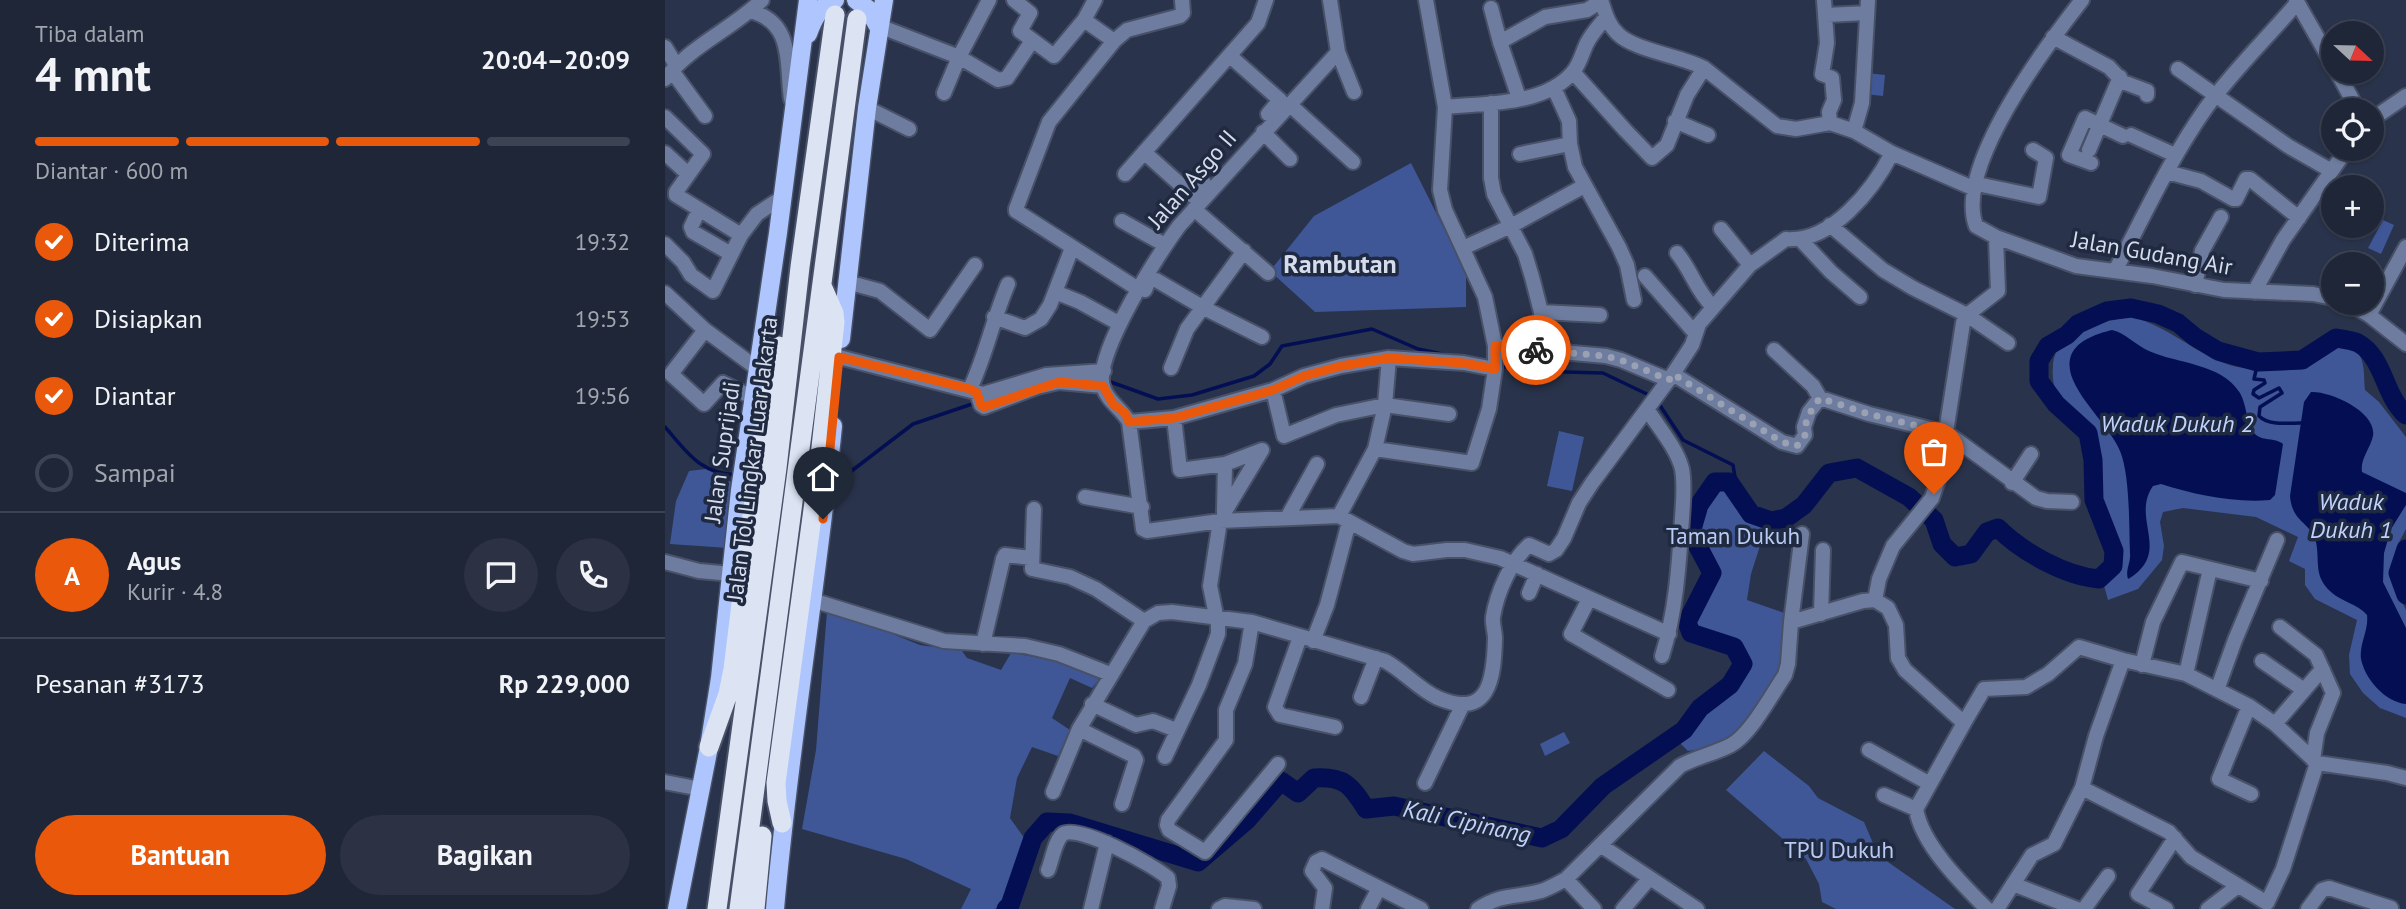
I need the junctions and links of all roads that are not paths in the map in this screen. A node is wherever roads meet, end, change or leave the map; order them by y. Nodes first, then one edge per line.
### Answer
1 (762, 0) edge
2 (808, 0) edge
3 (884, 0) edge
4 (989, 0) edge
5 (1014, 0) edge
6 (1095, 0) edge
7 (1182, 0) edge
8 (1266, 0) edge
9 (1330, 0) edge
10 (1426, 0) edge
11 (1601, 0) edge
12 (1824, 0) edge
13 (2082, 0) edge
14 (2296, 2) edge
15 (1868, 6) edge
16 (835, 8) edge
17 (1491, 8) dead end
18 (856, 10) edge
19 (750, 11) junction
20 (1826, 15) junction
21 (1606, 18) junction
22 (1084, 20) junction
23 (879, 27) junction
24 (2053, 37) junction
25 (1033, 41) junction
26 (1114, 41) junction
27 (1500, 42) junction
28 (2321, 45) edge
29 (665, 47) edge
30 (802, 51) junction
31 (1338, 52) junction
32 (1230, 56) junction
33 (959, 57) junction
34 (1704, 68) junction
35 (2178, 69) dead end
36 (671, 72) edge
37 (1573, 72) junction
38 (2120, 77) junction
39 (1554, 88) junction
40 (1354, 92) dead end
41 (944, 93) dead end
42 (2147, 95) dead end
43 (2217, 95) junction
44 (2406, 96) edge
45 (1520, 98) junction
46 (1491, 103) junction
47 (1289, 104) junction
48 (1445, 107) junction
49 (867, 108) junction
50 (2384, 111) edge
51 (705, 116) dead end
52 (794, 116) junction
53 (665, 117) edge
54 (1675, 121) junction
55 (1830, 123) junction
56 (2099, 125) junction
57 (909, 129) dead end
58 (1854, 131) junction
59 (1263, 132) junction
60 (1708, 135) dead end
61 (1570, 144) junction
62 (2033, 150) dead end
63 (1144, 152) junction
64 (665, 153) edge
65 (1892, 153) junction
66 (1520, 154) dead end
67 (2175, 155) junction
68 (1290, 159) dead end
69 (2337, 161) edge
70 (1353, 162) dead end
71 (2330, 170) junction
72 (2167, 172) junction
73 (688, 174) junction
74 (1125, 174) dead end
75 (2329, 175) edge
76 (1584, 186) junction
77 (1976, 186) junction
78 (2321, 194) edge
79 (783, 197) junction
80 (1194, 209) junction
81 (699, 210) junction
82 (2221, 217) dead end
83 (2299, 218) junction
84 (1122, 221) dead end
85 (1830, 225) junction
86 (1511, 226) junction
87 (1721, 229) dead end
88 (741, 235) junction
89 (1996, 237) junction
90 (1801, 240) junction
91 (665, 244) edge
92 (1164, 245) junction
93 (1072, 248) junction
94 (1463, 248) junction
95 (1244, 251) junction
96 (1677, 253) dead end
97 (731, 254) junction
98 (2404, 256) edge
99 (975, 265) dead end
100 (1750, 265) junction
101 (2115, 271) junction
102 (1268, 273) dead end
103 (1644, 276) dead end
104 (847, 282) junction
105 (1008, 284) dead end
106 (2195, 285) junction
107 (823, 288) junction
108 (1138, 289) junction
109 (2384, 290) edge
110 (1055, 292) junction
111 (2254, 292) junction
112 (2321, 296) edge
113 (1860, 297) dead end
114 (1634, 300) dead end
115 (668, 301) edge
116 (1713, 307) junction
117 (1203, 308) junction
118 (1541, 312) junction
119 (1600, 315) dead end
120 (1968, 315) junction
121 (2369, 315) edge
122 (994, 317) junction
123 (705, 330) junction
124 (1119, 330) junction
125 (1695, 333) junction
126 (1262, 337) dead end
127 (2008, 343) dead end
128 (2406, 344) edge
129 (1543, 350) junction
130 (1774, 350) dead end
131 (839, 357) junction
132 (1389, 358) junction
133 (1495, 360) junction
134 (1171, 368) dead end
135 (758, 369) junction
136 (1671, 377) junction
137 (1104, 379) junction
138 (1273, 390) junction
139 (976, 395) junction
140 (754, 398) junction
141 (1820, 398) junction
142 (1653, 402) junction
143 (1385, 405) junction
144 (1449, 414) dead end
145 (1174, 418) junction
146 (1129, 422) junction
147 (1947, 433) junction
148 (1284, 436) junction
149 (1375, 449) junction
150 (1262, 450) junction
151 (2031, 454) dead end
152 (1225, 464) junction
153 (1317, 464) dead end
154 (760, 466) junction
155 (824, 467) junction
156 (2013, 483) junction
157 (821, 491) junction
158 (756, 493) junction
159 (1086, 498) dead end
160 (2072, 502) dead end
161 (1142, 507) junction
162 (1034, 509) dead end
163 (1223, 518) junction
164 (1287, 518) junction
165 (1344, 519) junction
166 (1802, 534) dead end
167 (2277, 540) dead end
168 (1823, 550) dead end
169 (1032, 558) junction
170 (665, 562) edge
171 (1514, 562) junction
172 (2210, 569) junction
173 (732, 574) junction
174 (1537, 574) junction
175 (2261, 581) junction
176 (1529, 593) dead end
177 (1589, 599) junction
178 (812, 600) junction
179 (1875, 600) junction
180 (1821, 614) junction
181 (1215, 618) junction
182 (1144, 621) junction
183 (1252, 622) junction
184 (1791, 622) junction
185 (2280, 627) dead end
186 (1669, 634) junction
187 (1307, 639) junction
188 (983, 644) junction
189 (1663, 656) dead end
190 (1375, 658) junction
191 (2123, 660) junction
192 (2262, 661) dead end
193 (2142, 664) junction
194 (2323, 670) junction
195 (1110, 674) junction
196 (2186, 674) junction
197 (1668, 690) dead end
198 (2217, 690) junction
199 (2304, 690) junction
200 (1361, 697) dead end
201 (1092, 704) junction
202 (1463, 704) junction
203 (2249, 706) junction
204 (767, 713) junction
205 (1964, 723) junction
206 (2275, 724) junction
207 (1335, 727) dead end
208 (1079, 729) junction
209 (1176, 730) junction
210 (709, 747) junction
211 (1869, 750) dead end
212 (1165, 757) dead end
213 (2315, 762) junction
214 (1278, 764) dead end
215 (2406, 778) edge
216 (665, 782) edge
217 (1425, 783) dead end
218 (1930, 784) junction
219 (2082, 788) junction
220 (701, 789) junction
221 (1053, 792) dead end
222 (2251, 794) dead end
223 (1884, 795) dead end
224 (1122, 804) dead end
225 (1916, 809) junction
226 (782, 823) junction
227 (2175, 838) junction
228 (1107, 843) junction
229 (1600, 845) junction
230 (1048, 870) dead end
231 (2108, 876) dead end
232 (1566, 879) junction
233 (1649, 879) junction
234 (2013, 884) junction
235 (2238, 886) junction
236 (1379, 888) junction
237 (2269, 907) edge
238 (1418, 908) edge
239 (2391, 908) edge
240 (677, 909) edge
241 (717, 909) edge
242 (739, 909) edge
243 (755, 909) edge
244 (775, 909) edge
245 (1091, 909) edge
246 (1161, 909) edge
247 (1219, 909) edge
248 (1254, 909) edge
249 (1322, 909) edge
250 (1368, 909) edge
251 (1478, 909) edge
252 (1594, 909) edge
253 (1623, 909) edge
254 (1697, 909) edge
255 (1987, 909) edge
256 (1997, 909) edge
257 (2077, 909) edge
258 (2084, 909) edge
259 (2166, 909) edge
260 (2209, 909) edge
261 (2308, 909) edge

1 - 19 street
2 - 30 main road, Jalan Suprijadi
3 - 23 main road
4 - 33 street
5 - 25 street
6 - 22 street
7 - 26 street
8 - 32 street
9 - 31 street
10 - 48 street
11 - 21 street
11 - 27 street
12 - 20 street
13 - 24 street, Jalan Gudang Air
14 - 28 street
14 - 43 street
15 - 20 street
15 - 58 street
16 - 30 main road
16 - 154 highway
17 - 27 street
18 - 23 main road
18 - 107 highway, Jalan Tol Lingkar Luar Jakarta
19 - 36 street
19 - 52 street
20 - 55 street
21 - 34 street
21 - 37 street
22 - 25 street
22 - 26 street
23 - 33 street
23 - 49 main road
24 - 38 street
24 - 77 street, Jalan Gudang Air
25 - 33 street
26 - 93 street
27 - 45 street
29 - 36 street
30 - 52 main road, Jalan Suprijadi
31 - 40 street
31 - 47 street, Jalan Asgo II
32 - 63 street
32 - 63 street
33 - 41 street
34 - 54 street
34 - 55 street
35 - 43 street
36 - 51 street
37 - 39 street
37 - 54 street
38 - 42 street
38 - 56 street
39 - 45 street
39 - 61 street
43 - 67 street
43 - 71 street
44 - 50 street
45 - 46 street
46 - 48 street
46 - 86 street
47 - 59 street, Jalan Asgo II
47 - 70 street
48 - 94 street
49 - 57 street
49 - 104 main road
52 - 79 main road, Jalan Suprijadi
53 - 73 street
54 - 60 street
55 - 58 street
56 - 56 street
56 - 67 street
58 - 65 street
59 - 68 street
59 - 80 street, Jalan Asgo II
61 - 66 street
61 - 76 street
62 - 77 street
63 - 74 street
64 - 73 street
65 - 77 street
65 - 85 street
67 - 72 street
69 - 71 street
71 - 75 street
72 - 83 street
72 - 101 street
73 - 81 street
76 - 86 street
76 - 114 street
77 - 89 street, Jalan Gudang Air
78 - 83 street
79 - 88 street
79 - 135 main road, Jalan Suprijadi
80 - 92 street, Jalan Asgo II
80 - 95 street
81 - 88 street
81 - 97 street
82 - 106 street
83 - 111 street
84 - 92 street
85 - 90 street
85 - 120 street
86 - 94 street
86 - 118 street
87 - 100 street
88 - 97 street
89 - 101 street, Jalan Gudang Air
89 - 120 street
90 - 100 street
90 - 113 street
91 - 97 street
92 - 108 street, Jalan Asgo II
93 - 108 street
93 - 110 street
94 - 133 street
95 - 102 street
95 - 117 street
96 - 116 street
98 - 109 street
99 - 104 street
100 - 116 street
101 - 106 street, Jalan Gudang Air
103 - 125 street
104 - 131 main road
105 - 122 street
106 - 111 street, Jalan Gudang Air
107 - 155 highway
107 - 204 highway, Jalan Tol Lingkar Luar Jakarta
108 - 124 street, Jalan Asgo II
110 - 122 street
110 - 124 street
111 - 112 street, Jalan Gudang Air
115 - 123 street
116 - 125 street
117 - 124 street
117 - 126 street
117 - 134 street
118 - 119 street
118 - 129 street
120 - 127 street
120 - 147 street
121 - 128 street
122 - 139 street
123 - 135 street
123 - 140 street
124 - 137 street, Jalan Asgo II
125 - 136 street
129 - 133 street
129 - 136 street
130 - 141 street
131 - 139 street
131 - 155 main road
132 - 133 street
132 - 138 street
132 - 143 street
133 - 149 street
135 - 140 main road, Jalan Suprijadi
136 - 141 street
136 - 142 street
137 - 139 street
137 - 146 street
138 - 145 street
138 - 148 street
140 - 154 main road, Jalan Suprijadi
141 - 147 street
142 - 171 street
142 - 186 street
143 - 144 street
143 - 148 street
143 - 149 street
145 - 146 street
145 - 152 street
146 - 161 street
147 - 156 street
147 - 179 street
148 - 150 street
149 - 165 street
150 - 152 street
150 - 163 street
151 - 156 street
152 - 163 street
153 - 164 street
154 - 158 highway
155 - 157 highway
156 - 160 street
157 - 178 main road
157 - 226 highway
158 - 173 main road, Jalan Suprijadi
158 - 210 highway
158 - 241 highway, Jalan Tol Lingkar Luar Jakarta
159 - 161 street
161 - 163 street
162 - 169 street
163 - 164 street
163 - 181 street
164 - 165 street
165 - 171 street
165 - 187 street
166 - 184 street
167 - 175 street
168 - 180 street
169 - 182 street
169 - 188 street
170 - 173 street
171 - 174 street
171 - 202 street
172 - 175 street
172 - 193 street
172 - 196 street
173 - 210 main road, Jalan Suprijadi
174 - 176 street
174 - 177 street
175 - 198 street
177 - 186 street
177 - 197 street
178 - 188 street
178 - 226 main road
179 - 180 street
179 - 205 street
180 - 184 street
181 - 182 street
181 - 183 street
181 - 209 street
182 - 195 street
183 - 187 street
183 - 214 street
184 - 229 street
185 - 194 street
186 - 189 street
187 - 190 street
187 - 207 street
188 - 195 street
190 - 200 street
190 - 202 street
191 - 193 street
191 - 205 street
191 - 219 street
192 - 199 street
193 - 196 street
194 - 199 street
194 - 213 street
195 - 201 street
196 - 198 street
198 - 203 street
199 - 206 street
201 - 208 street
201 - 209 street
202 - 217 street
203 - 206 street
203 - 222 street
204 - 242 highway, Jalan Tol Lingkar Luar Jakarta
204 - 243 highway
205 - 218 street
206 - 213 street
208 - 221 street
208 - 224 street
209 - 212 street
210 - 220 main road, Jalan Suprijadi
211 - 218 street
213 - 215 street
213 - 237 street
216 - 220 street
218 - 225 street
219 - 227 street
219 - 234 street
220 - 240 main road, Jalan Suprijadi
223 - 225 street
225 - 255 street
226 - 244 main road
227 - 235 street
227 - 259 street
228 - 230 street
228 - 245 street
228 - 246 street
229 - 232 street
229 - 233 street
231 - 258 street
232 - 251 street
232 - 252 street
233 - 253 street
233 - 254 street
234 - 256 street
234 - 257 street
235 - 237 street
235 - 260 street
236 - 238 street
236 - 249 street
236 - 250 street
239 - 261 street
247 - 248 street

